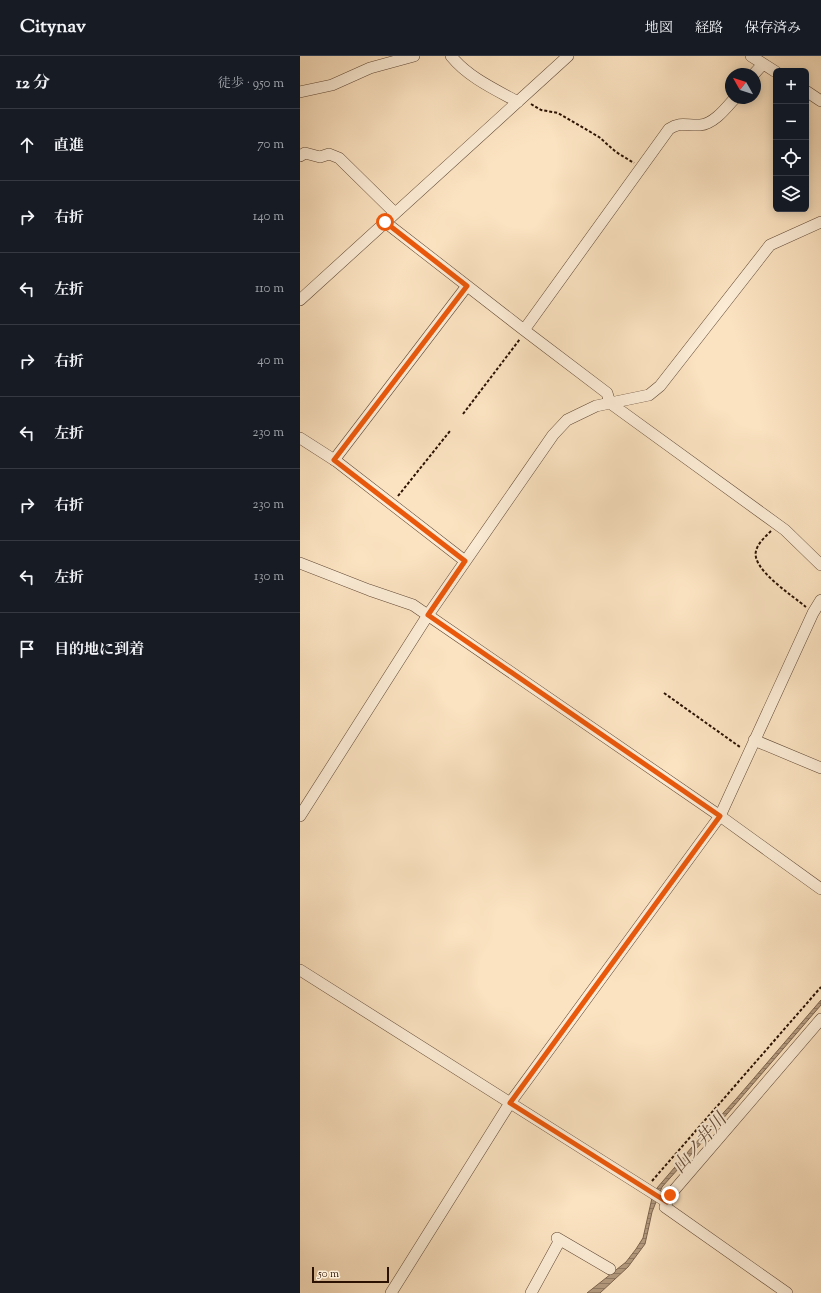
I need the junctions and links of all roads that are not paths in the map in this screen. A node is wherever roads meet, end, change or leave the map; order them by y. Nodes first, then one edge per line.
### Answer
1 (414, 56) edge
2 (451, 56) edge
3 (568, 56) edge
4 (751, 56) edge
5 (763, 64) junction
6 (759, 68) edge
7 (773, 70) edge
8 (300, 92) edge
9 (809, 93) edge
10 (519, 100) junction
11 (821, 101) edge
12 (729, 104) edge
13 (300, 156) edge
14 (395, 212) junction
15 (385, 222) junction
16 (821, 222) edge
17 (467, 286) junction
18 (300, 300) edge
19 (525, 331) junction
20 (610, 403) junction
21 (300, 438) edge
22 (334, 460) junction
23 (465, 561) junction
24 (300, 563) edge
25 (821, 565) edge
26 (821, 600) edge
27 (428, 615) junction
28 (754, 740) junction
29 (821, 768) edge
30 (300, 816) edge
31 (720, 816) junction
32 (821, 889) edge
33 (300, 970) edge
34 (821, 1019) edge
35 (510, 1103) junction
36 (667, 1202) junction
37 (610, 1269) dead end
38 (391, 1293) edge
39 (531, 1293) edge
40 (787, 1293) edge

1 - 8 street
2 - 10 street
3 - 10 street
4 - 5 street
5 - 6 street
5 - 7 street
9 - 11 street
10 - 14 street
12 - 19 street
13 - 14 street
14 - 15 street
15 - 17 street
15 - 18 street
16 - 20 street
17 - 19 street
17 - 22 street
19 - 20 street
20 - 23 street
20 - 25 street
21 - 22 street
22 - 23 street
23 - 27 street
24 - 27 street
26 - 28 street
27 - 30 street
27 - 31 street
28 - 29 street
28 - 31 street
31 - 32 street
31 - 35 street
33 - 35 street
34 - 36 street
35 - 36 street
35 - 38 street
36 - 40 street
37 - 39 street

